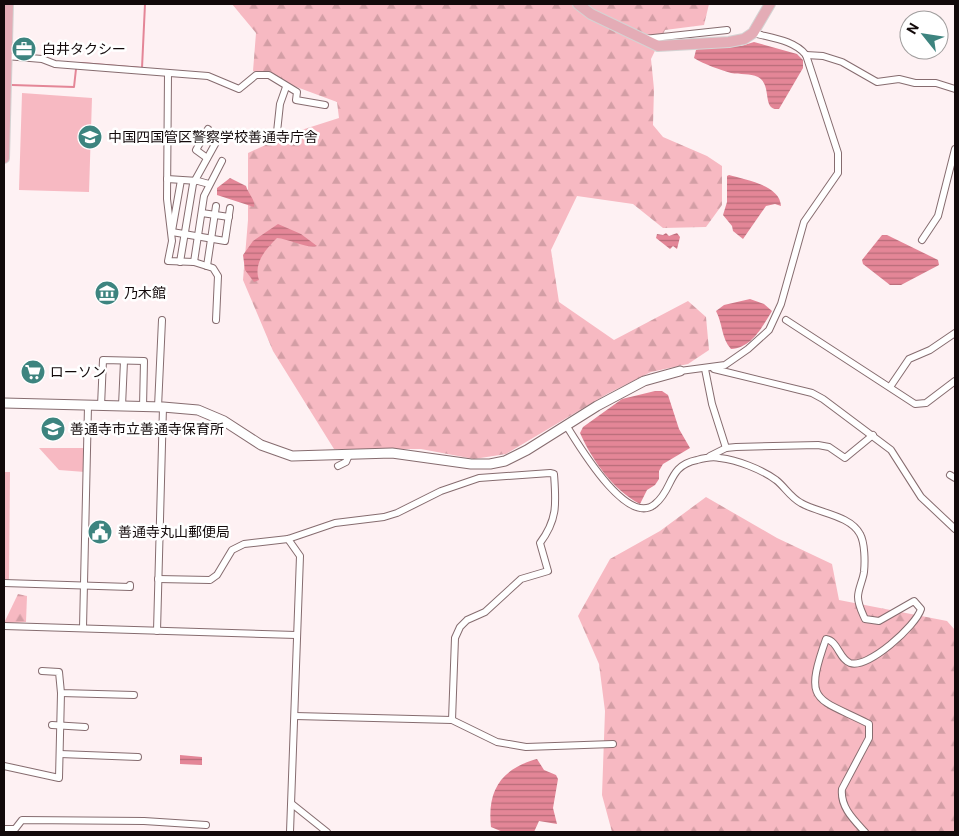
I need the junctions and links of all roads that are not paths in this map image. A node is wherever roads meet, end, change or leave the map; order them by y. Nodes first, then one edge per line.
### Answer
1 (8, 4) edge
2 (579, 4) edge
3 (770, 4) edge
4 (726, 30) dead end
5 (753, 33) junction
6 (640, 39) junction
7 (6, 56) junction
8 (806, 56) junction
9 (168, 74) junction
10 (286, 87) junction
11 (955, 90) edge
12 (4, 92) edge
13 (325, 105) dead end
14 (208, 129) dead end
15 (277, 132) dead end
16 (219, 137) dead end
17 (955, 149) edge
18 (4, 158) edge
19 (207, 158) junction
20 (222, 161) dead end
21 (167, 178) junction
22 (180, 180) junction
23 (194, 180) junction
24 (209, 184) junction
25 (216, 206) dead end
26 (230, 208) dead end
27 (202, 213) junction
28 (214, 215) junction
29 (228, 217) junction
30 (185, 234) junction
31 (172, 235) junction
32 (198, 235) junction
33 (211, 238) junction
34 (922, 240) dead end
35 (180, 262) junction
36 (194, 262) junction
37 (207, 266) junction
38 (162, 320) dead end
39 (216, 320) dead end
40 (786, 320) dead end
41 (955, 333) edge
42 (124, 361) junction
43 (714, 368) junction
44 (705, 369) junction
45 (680, 371) joint
46 (955, 381) edge
47 (890, 387) junction
48 (4, 403) edge
49 (88, 406) junction
50 (101, 406) junction
51 (122, 406) junction
52 (143, 406) junction
53 (161, 407) junction
54 (566, 425) junction
55 (873, 435) junction
56 (726, 448) junction
57 (349, 456) junction
58 (707, 458) junction
59 (490, 464) junction
60 (338, 466) dead end
61 (479, 478) junction
62 (955, 529) edge
63 (288, 539) junction
64 (158, 579) junction
65 (4, 583) edge
66 (130, 585) dead end
67 (84, 586) junction
68 (4, 626) edge
69 (82, 628) junction
70 (157, 631) junction
71 (296, 635) junction
72 (42, 671) dead end
73 (61, 692) junction
74 (134, 695) dead end
75 (295, 716) junction
76 (452, 720) junction
77 (52, 725) dead end
78 (61, 726) junction
79 (85, 726) dead end
80 (613, 744) dead end
81 (60, 754) junction
82 (138, 758) dead end
83 (4, 766) edge
84 (292, 804) junction
85 (206, 825) dead end
86 (4, 829) edge
87 (290, 832) edge
88 (326, 832) edge
89 (866, 832) edge

1 - 7 main road
2 - 6 main road
3 - 5 main road
4 - 6 street
5 - 6 main road
5 - 8 street
7 - 9 street
7 - 12 main road
8 - 11 street
8 - 43 street
9 - 10 street
9 - 21 street
10 - 13 street
10 - 15 street
12 - 18 main road
14 - 19 street
16 - 19 street
17 - 34 street
19 - 23 street
20 - 24 street
21 - 22 street
21 - 31 street
22 - 23 street
22 - 31 street
23 - 24 street
23 - 30 street
24 - 27 street
25 - 28 street
26 - 29 street
27 - 28 street
27 - 32 street
28 - 29 street
28 - 33 street
29 - 33 street
30 - 31 street
30 - 32 street
30 - 35 street
31 - 35 street
32 - 33 street
32 - 36 street
33 - 37 street
35 - 36 street
36 - 37 street
37 - 39 street
38 - 53 street
40 - 47 street
41 - 47 street
42 - 50 street
42 - 51 street
42 - 52 street
43 - 44 street
43 - 55 street
44 - 45 street
44 - 56 street
45 - 54 street
46 - 47 street
48 - 49 street
49 - 50 street
49 - 67 street
50 - 51 street
51 - 52 street
52 - 53 street
53 - 57 street
53 - 64 street
54 - 58 street
54 - 59 street
55 - 56 street
55 - 62 street
56 - 58 street
57 - 59 street
57 - 60 street
58 - 89 street
59 - 61 street
61 - 63 street
61 - 76 street
63 - 64 street
63 - 71 street
64 - 70 street
65 - 67 street
66 - 67 street
67 - 69 street
68 - 69 street
69 - 70 street
70 - 71 street
71 - 75 street
72 - 73 street
73 - 74 street
73 - 78 street
75 - 76 street
75 - 84 street
76 - 80 street
77 - 78 street
78 - 79 street
78 - 81 street
81 - 82 street
81 - 83 street
84 - 87 street
84 - 88 street
85 - 86 street

